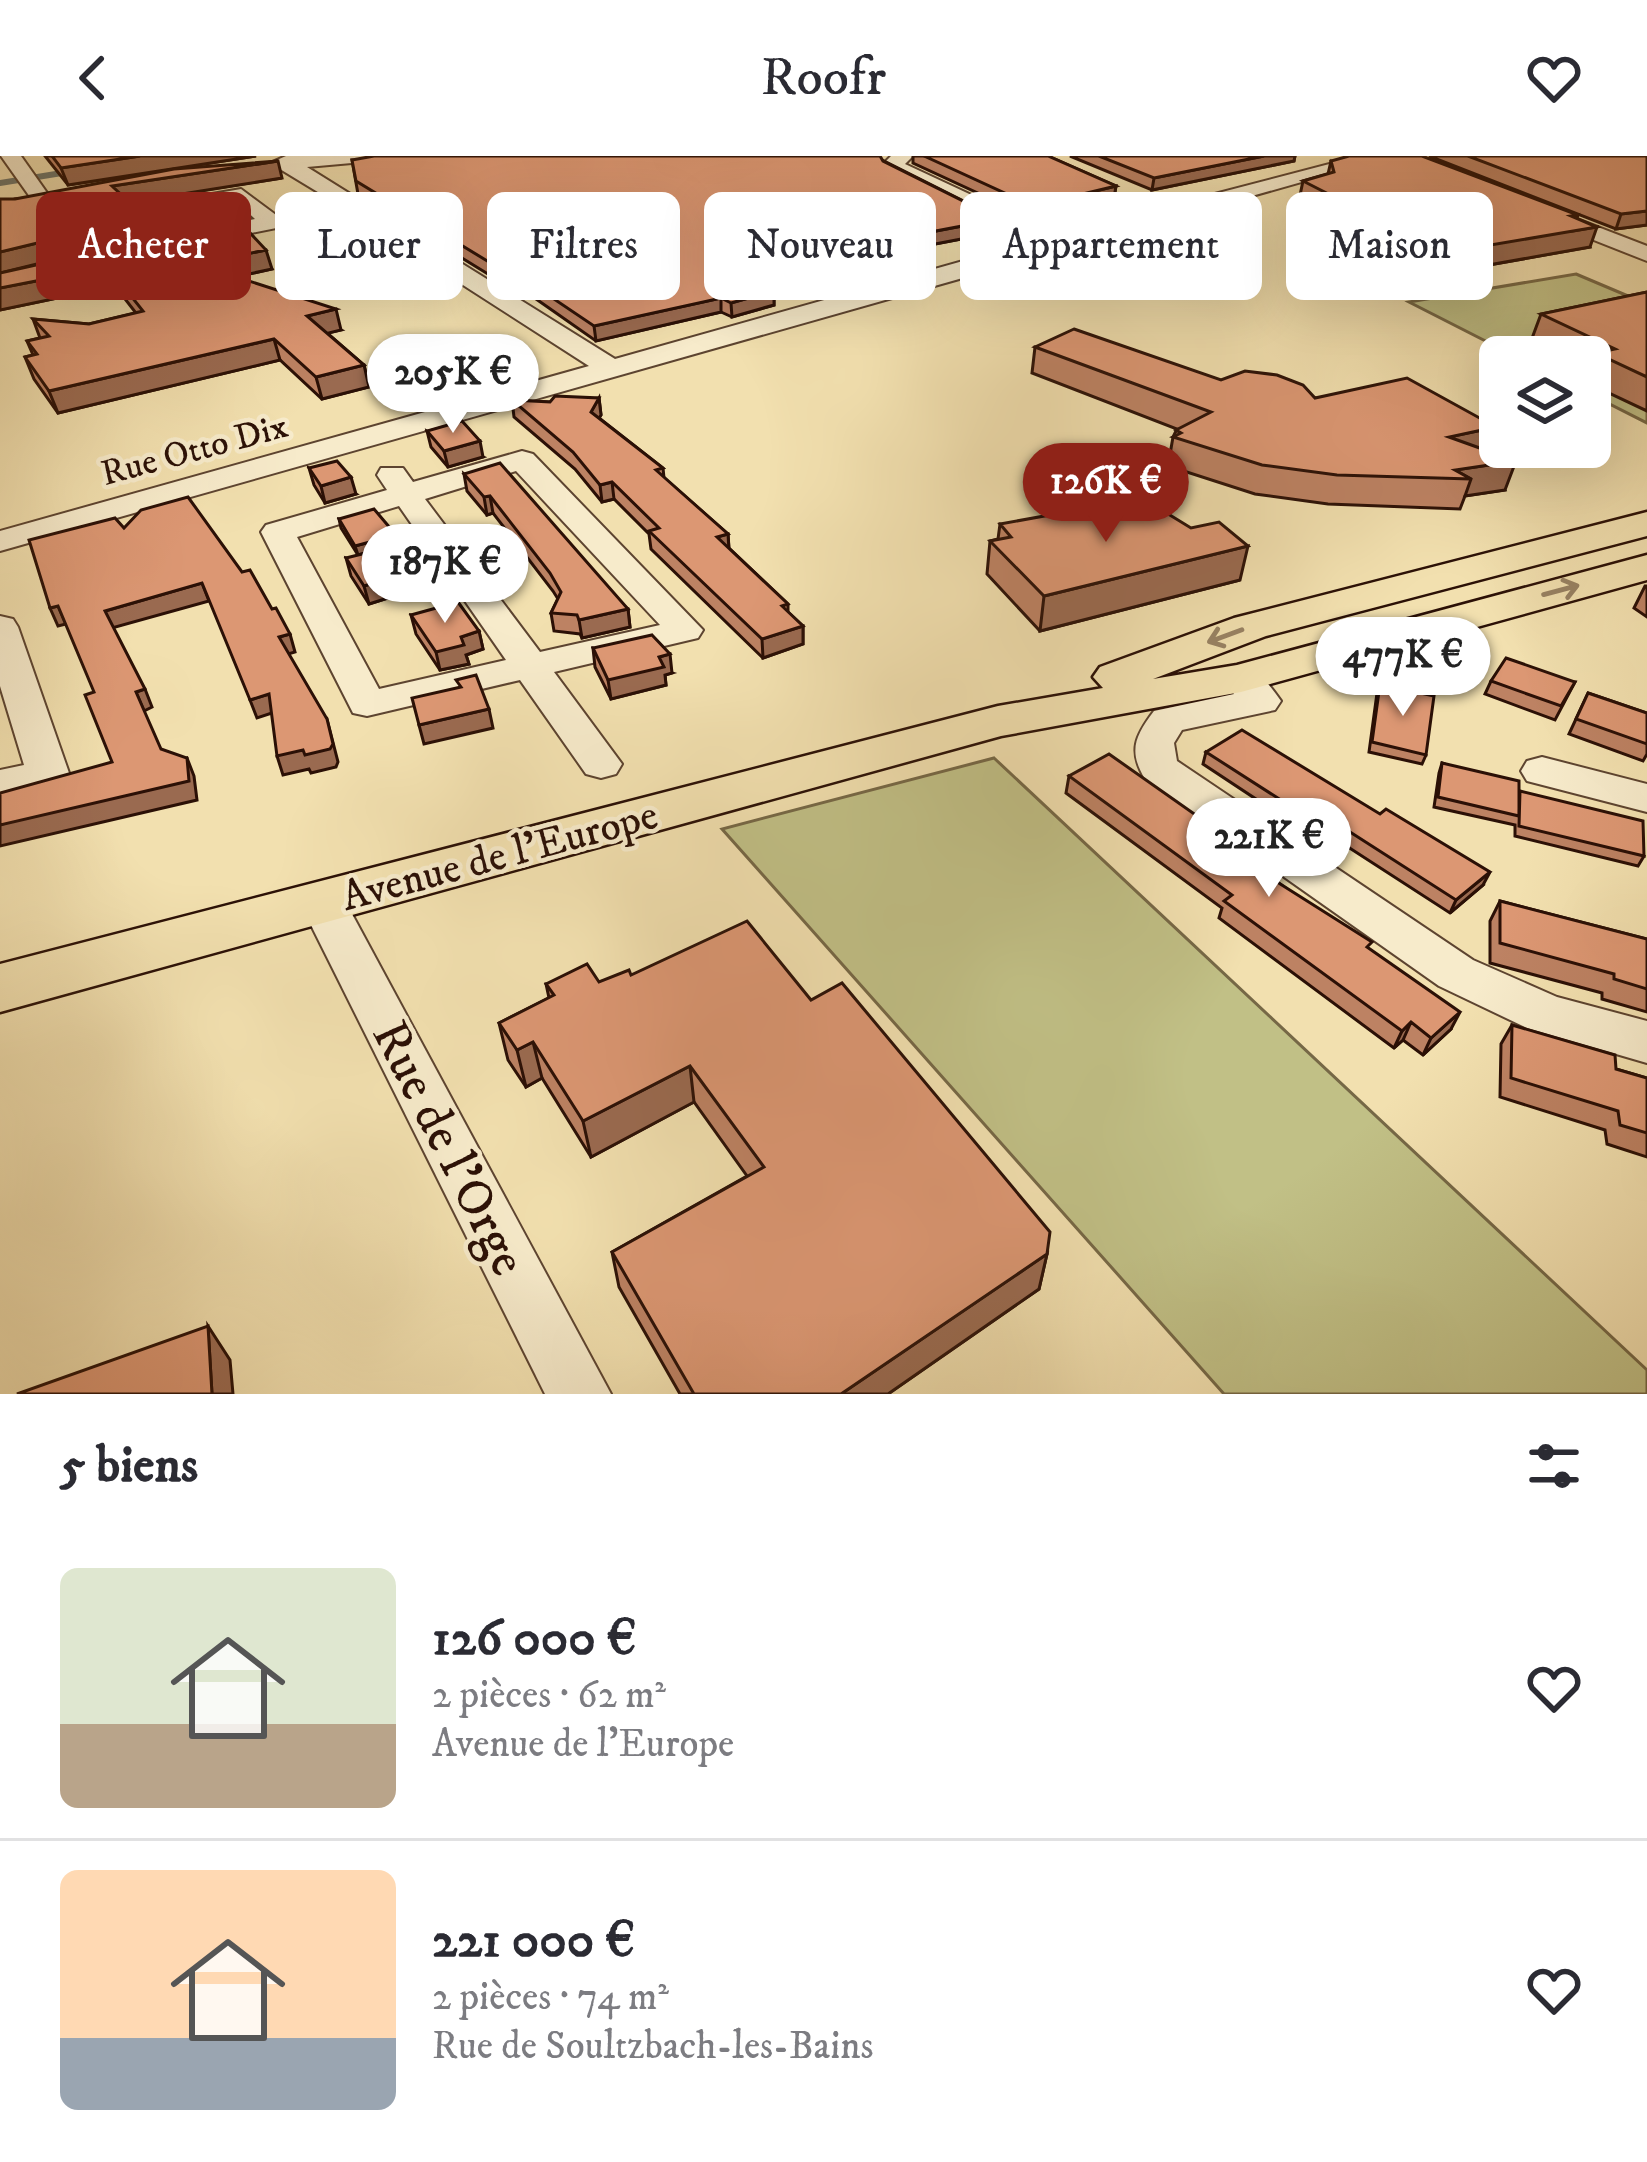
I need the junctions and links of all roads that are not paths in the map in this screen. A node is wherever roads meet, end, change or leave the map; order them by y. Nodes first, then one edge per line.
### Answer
1 (11, 156) edge
2 (362, 156) edge
3 (904, 156) edge
4 (1386, 156) edge
5 (1405, 158) edge
6 (278, 161) edge
7 (334, 192) edge
8 (1243, 192) edge
9 (36, 193) edge
10 (960, 197) edge
11 (1519, 203) edge
12 (275, 221) edge
13 (272, 222) junction
14 (1647, 254) edge
15 (960, 271) edge
16 (463, 272) edge
17 (616, 370) junction
18 (366, 441) junction
19 (406, 495) junction
20 (0, 504) edge
21 (1647, 524) edge
22 (9, 539) edge
23 (1647, 566) edge
24 (0, 626) edge
25 (530, 666) junction
26 (1241, 678) junction
27 (998, 721) junction
28 (602, 764) dead end
29 (1542, 770) dead end
30 (0, 784) edge
31 (1647, 798) edge
32 (322, 902) junction
33 (0, 988) edge
34 (1647, 1042) edge
35 (579, 1394) edge

1 - 9 street
2 - 6 street
3 - 10 street
4 - 5 street
4 - 8 street, Rue Otto Dix
6 - 7 street
11 - 14 street
12 - 13 street
13 - 13 street
15 - 17 street, Rue Otto Dix
16 - 17 street
17 - 18 street, Rue Otto Dix
18 - 19 street
18 - 22 street, Rue Otto Dix
19 - 25 street
19 - 25 street
19 - 25 street
20 - 22 street
21 -> 27 main road, Avenue de l'Europe
26 -> 23 main road, Avenue de l'Europe
24 - 30 street
25 - 28 street
26 - 27 main road, Avenue de l'Europe
26 - 34 street
27 - 32 main road, Avenue de l'Europe
29 - 31 street
32 - 33 main road, Avenue de l'Europe
32 - 35 street, Rue de l'Orge

